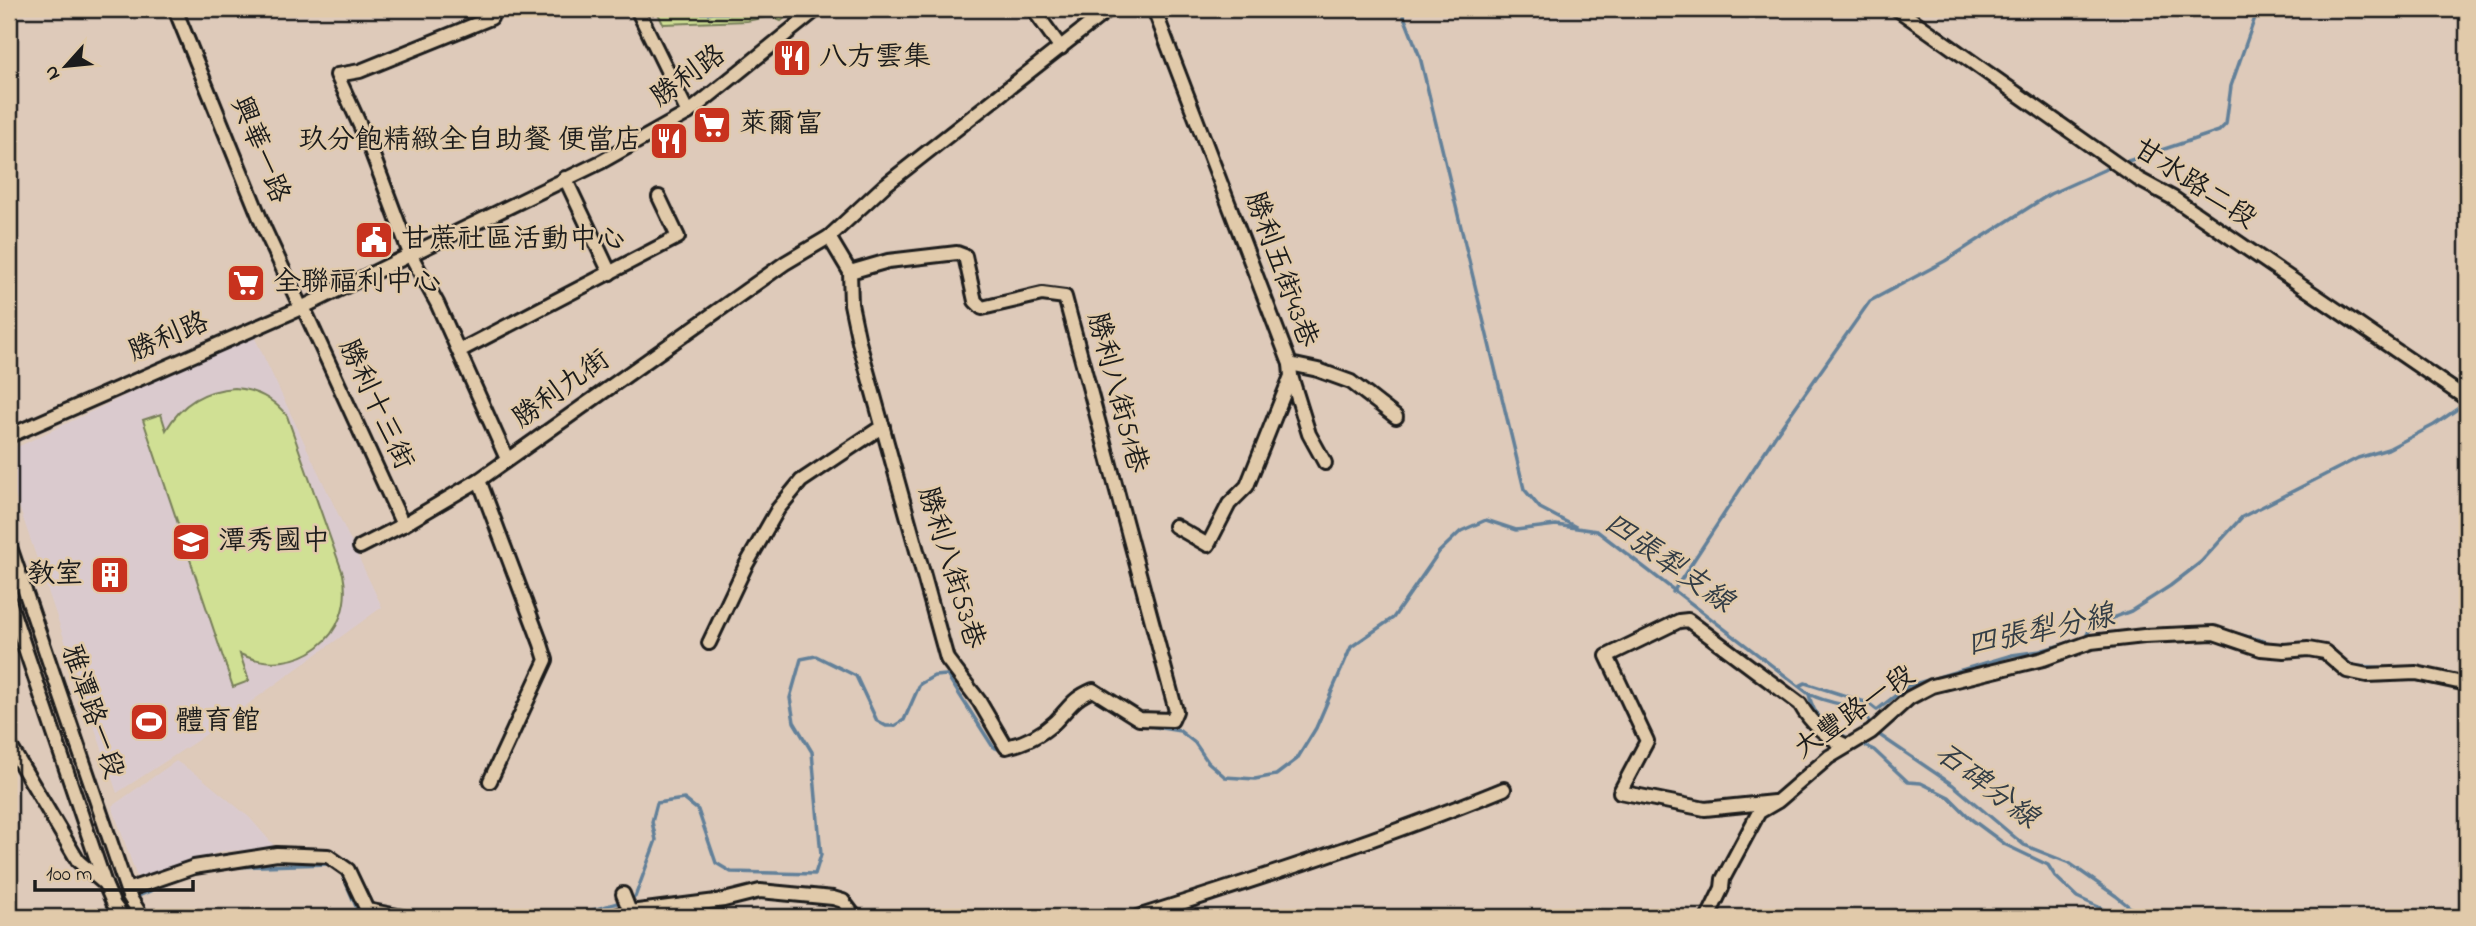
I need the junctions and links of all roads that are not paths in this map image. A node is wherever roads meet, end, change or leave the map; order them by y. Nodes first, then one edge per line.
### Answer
1 (175, 9) edge
2 (637, 9) edge
3 (817, 9) edge
4 (1033, 9) edge
5 (1109, 9) edge
6 (1154, 9) edge
7 (1897, 9) edge
8 (489, 13) edge
9 (1061, 47) junction
10 (688, 113) junction
11 (565, 178) junction
12 (659, 197) dead end
13 (830, 237) junction
14 (410, 254) junction
15 (850, 272) junction
16 (610, 273) junction
17 (300, 308) junction
18 (459, 351) junction
19 (1291, 370) junction
20 (2467, 398) edge
21 (1396, 417) dead end
22 (883, 426) junction
23 (9, 436) edge
24 (507, 459) junction
25 (1325, 463) dead end
26 (479, 480) junction
27 (403, 524) junction
28 (1175, 526) dead end
29 (9, 544) edge
30 (360, 547) dead end
31 (9, 601) edge
32 (709, 643) dead end
33 (2467, 684) edge
34 (1177, 711) joint
35 (9, 744) edge
36 (1847, 746) junction
37 (490, 781) dead end
38 (1504, 789) dead end
39 (1778, 801) junction
40 (105, 884) junction
41 (623, 894) dead end
42 (133, 903) edge
43 (630, 912) junction
44 (123, 917) edge
45 (403, 917) edge
46 (612, 917) edge
47 (855, 917) edge
48 (1137, 917) edge
49 (1709, 917) edge

1 - 17 street, 興華一路
2 - 10 street
3 - 10 street, 勝利路
4 - 9 street
5 - 9 street, 勝利九街
6 - 19 street, 勝利五街43巷
7 - 20 street, 甘水路二段
8 - 14 street
9 - 13 street, 勝利九街
10 - 11 street, 勝利路
11 - 14 street, 勝利路
11 - 16 street
12 - 16 street
13 - 15 street, 勝利八街53巷
13 - 24 street, 勝利九街
14 - 17 street, 勝利路
14 - 18 street
15 - 22 street, 勝利八街53巷
15 - 34 street, 勝利八街51巷
16 - 18 street
17 - 23 street, 勝利路
17 - 27 street, 勝利十三街
18 - 24 street
19 - 21 street
19 - 25 street
19 - 28 street, 勝利五街43巷
22 - 32 street
22 - 34 street, 勝利八街53巷
24 - 26 street, 勝利九街
26 - 27 street, 勝利九街
26 - 37 street
27 - 30 street, 勝利九街
29 - 42 street, 雅潭路一段
31 - 40 street, 雅潭路一段
33 - 36 street, 大豐路一段
35 - 40 street
36 - 39 street, 大豐路一段
36 - 39 street
38 - 48 street
39 - 49 street, 大豐路一段
40 - 44 street, 雅潭路一段
41 - 43 street
42 - 45 street
43 - 46 street
43 - 47 street

